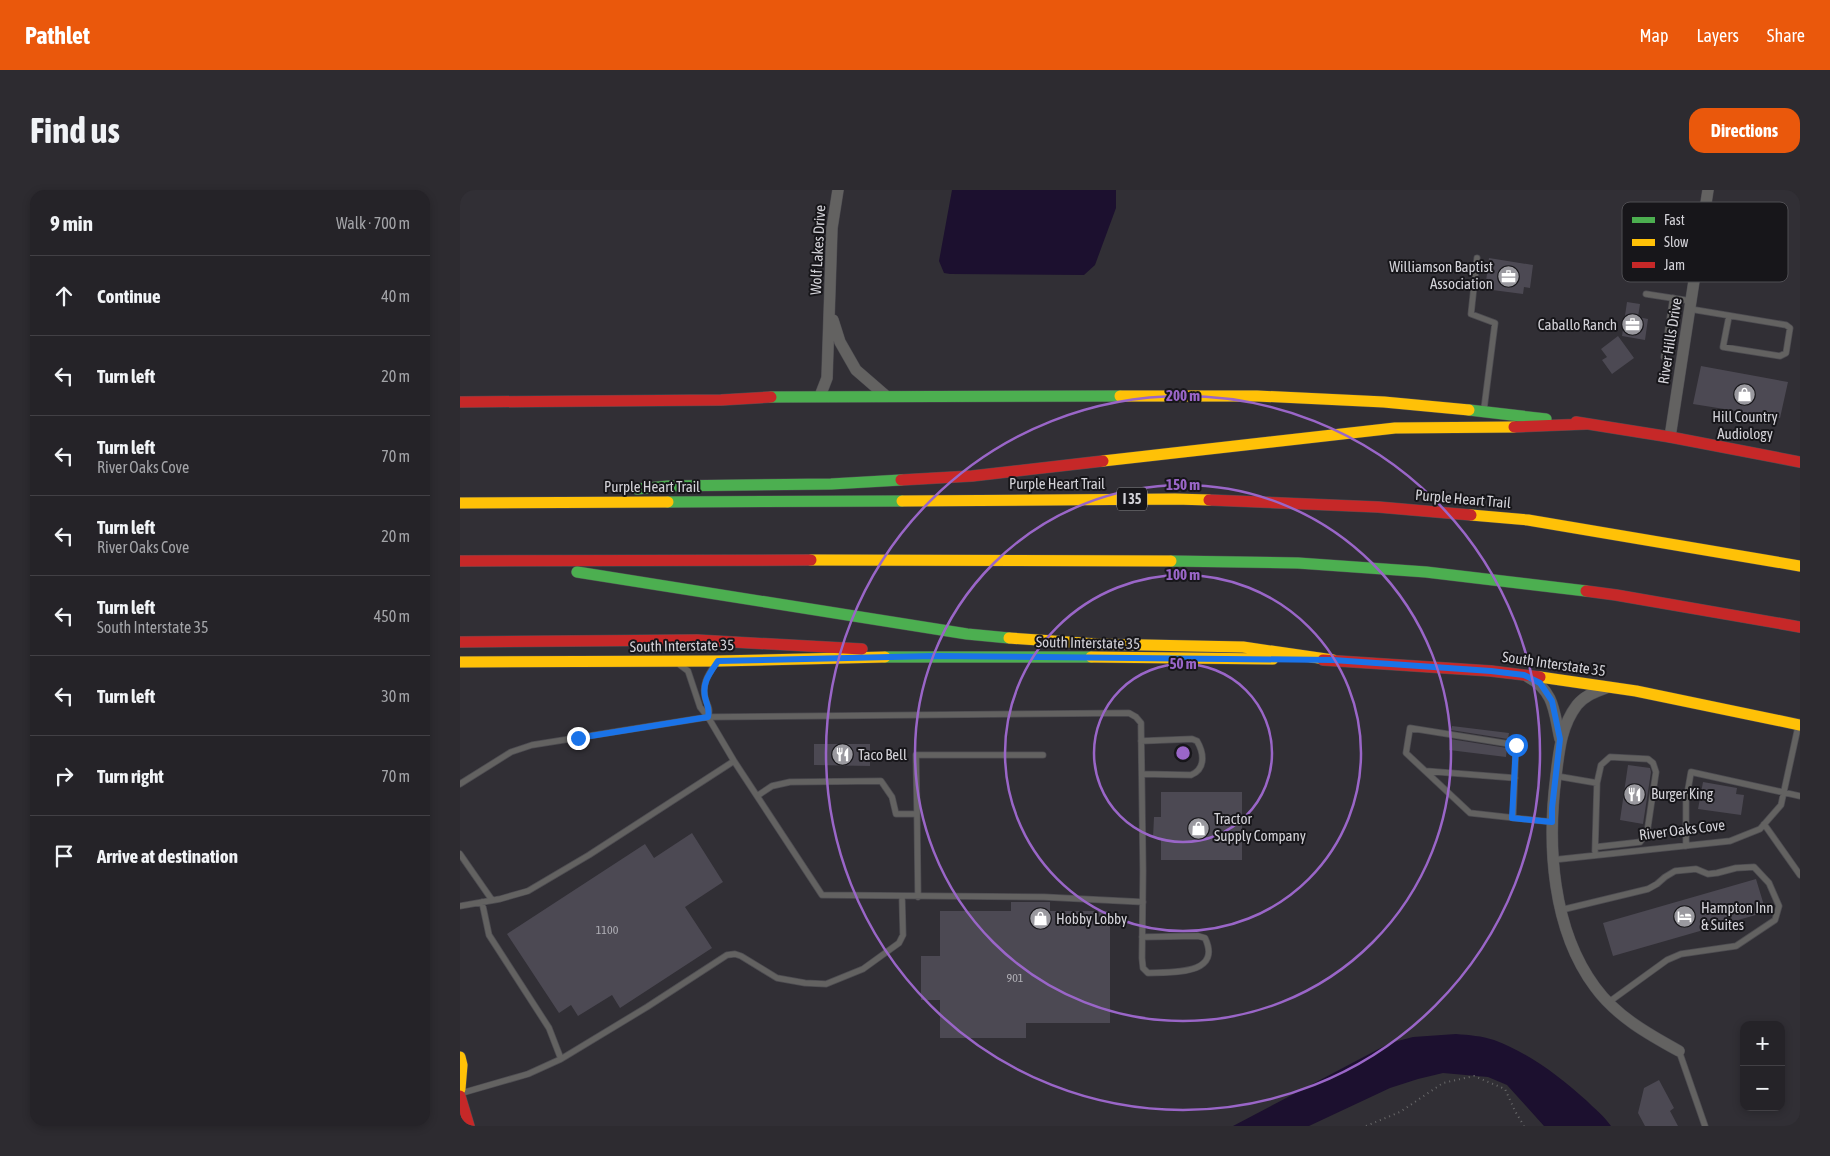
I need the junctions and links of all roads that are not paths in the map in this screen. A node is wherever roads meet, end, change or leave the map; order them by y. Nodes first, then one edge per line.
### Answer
1 (838, 190) edge
2 (1477, 258) dead end
3 (1694, 282) edge
4 (1646, 294) dead end
5 (1673, 298) junction
6 (1691, 305) junction
7 (830, 311) junction
8 (1729, 316) junction
9 (1664, 357) dead end
10 (820, 396) junction
11 (886, 396) junction
12 (460, 402) edge
13 (1484, 411) junction
14 (1587, 424) junction
15 (1670, 437) junction
16 (1800, 462) edge
17 (628, 489) dead end
18 (599, 491) dead end
19 (460, 502) edge
20 (530, 561) junction
21 (460, 562) edge
22 (1800, 566) edge
23 (1800, 627) edge
24 (460, 642) edge
25 (933, 656) junction
26 (1333, 660) junction
27 (674, 661) junction
28 (718, 661) junction
29 (460, 662) edge
30 (1524, 675) junction
31 (1608, 687) junction
32 (708, 717) junction
33 (1799, 725) edge
34 (1560, 739) junction
35 (1141, 740) junction
36 (1043, 755) dead end
37 (734, 761) junction
38 (1426, 771) junction
39 (1142, 774) junction
40 (1556, 776) junction
41 (1515, 778) junction
42 (1597, 783) junction
43 (460, 784) edge
44 (1784, 792) junction
45 (757, 796) junction
46 (1800, 796) edge
47 (917, 814) junction
48 (1512, 818) junction
49 (1552, 822) junction
50 (1764, 824) junction
51 (1686, 846) junction
52 (1596, 847) junction
53 (460, 854) edge
54 (1595, 855) junction
55 (1552, 860) junction
56 (1800, 875) edge
57 (902, 896) junction
58 (918, 896) junction
59 (492, 900) junction
60 (482, 902) junction
61 (1143, 902) junction
62 (460, 906) edge
63 (1561, 910) junction
64 (1142, 937) junction
65 (1609, 1002) junction
66 (1679, 1051) joint
67 (460, 1057) edge
68 (561, 1059) junction
69 (460, 1089) edge
70 (460, 1095) edge
71 (469, 1126) edge
72 (1706, 1126) edge

1 - 7 street, Wolf Lakes Drive
2 - 13 lane
3 - 6 street, River Hills Drive
4 - 5 lane
5 - 6 lane
5 - 9 lane
6 - 8 lane
6 - 15 street, River Hills Drive
7 - 10 street, Wolf Lakes Drive
7 - 11 street, Wolf Lakes Drive
8 - 8 lane
10 - 11 main road
10 - 12 main road
11 - 13 main road
13 - 14 main road
14 - 15 main road
14 - 17 main road
15 - 16 main road
18 - 19 main road
19 - 22 main road, Purple Heart Trail / I 35
20 - 21 main road
20 - 23 main road
20 - 26 main road
24 - 25 main road
25 - 26 main road, South Interstate 35
25 - 28 main road, South Interstate 35
26 - 30 main road, South Interstate 35
27 - 28 main road, South Interstate 35
27 - 29 main road, South Interstate 35
27 - 32 lane
28 - 32 lane
30 - 31 main road, South Interstate 35
30 - 34 street
31 - 33 main road, South Interstate 35
31 - 34 street
32 - 35 lane
32 - 37 lane
32 - 43 lane
33 - 44 lane, River Oaks Cove
34 - 40 street
35 - 39 lane
35 - 39 lane
36 - 47 lane
37 - 45 lane
37 - 59 lane
38 - 41 lane
38 - 41 lane
38 - 48 lane
39 - 61 lane
40 - 42 lane
40 - 49 street
41 - 48 lane
42 - 52 lane
42 - 52 lane
44 - 46 lane
44 - 50 lane, River Oaks Cove
44 - 51 lane
45 - 47 lane
45 - 57 lane
47 - 58 lane
48 - 49 lane
49 - 55 street
50 - 51 lane, River Oaks Cove
50 - 56 lane
51 - 54 lane, River Oaks Cove
52 - 54 lane
53 - 59 lane
54 - 55 lane, River Oaks Cove
55 - 63 street
57 - 58 lane
57 - 68 lane
58 - 61 lane
59 - 60 lane
60 - 62 lane
60 - 68 lane
61 - 64 lane
63 - 65 street
63 - 65 lane
64 - 64 lane
65 - 66 street
66 - 72 lane
67 - 69 main road
68 - 70 lane
70 - 71 main road

